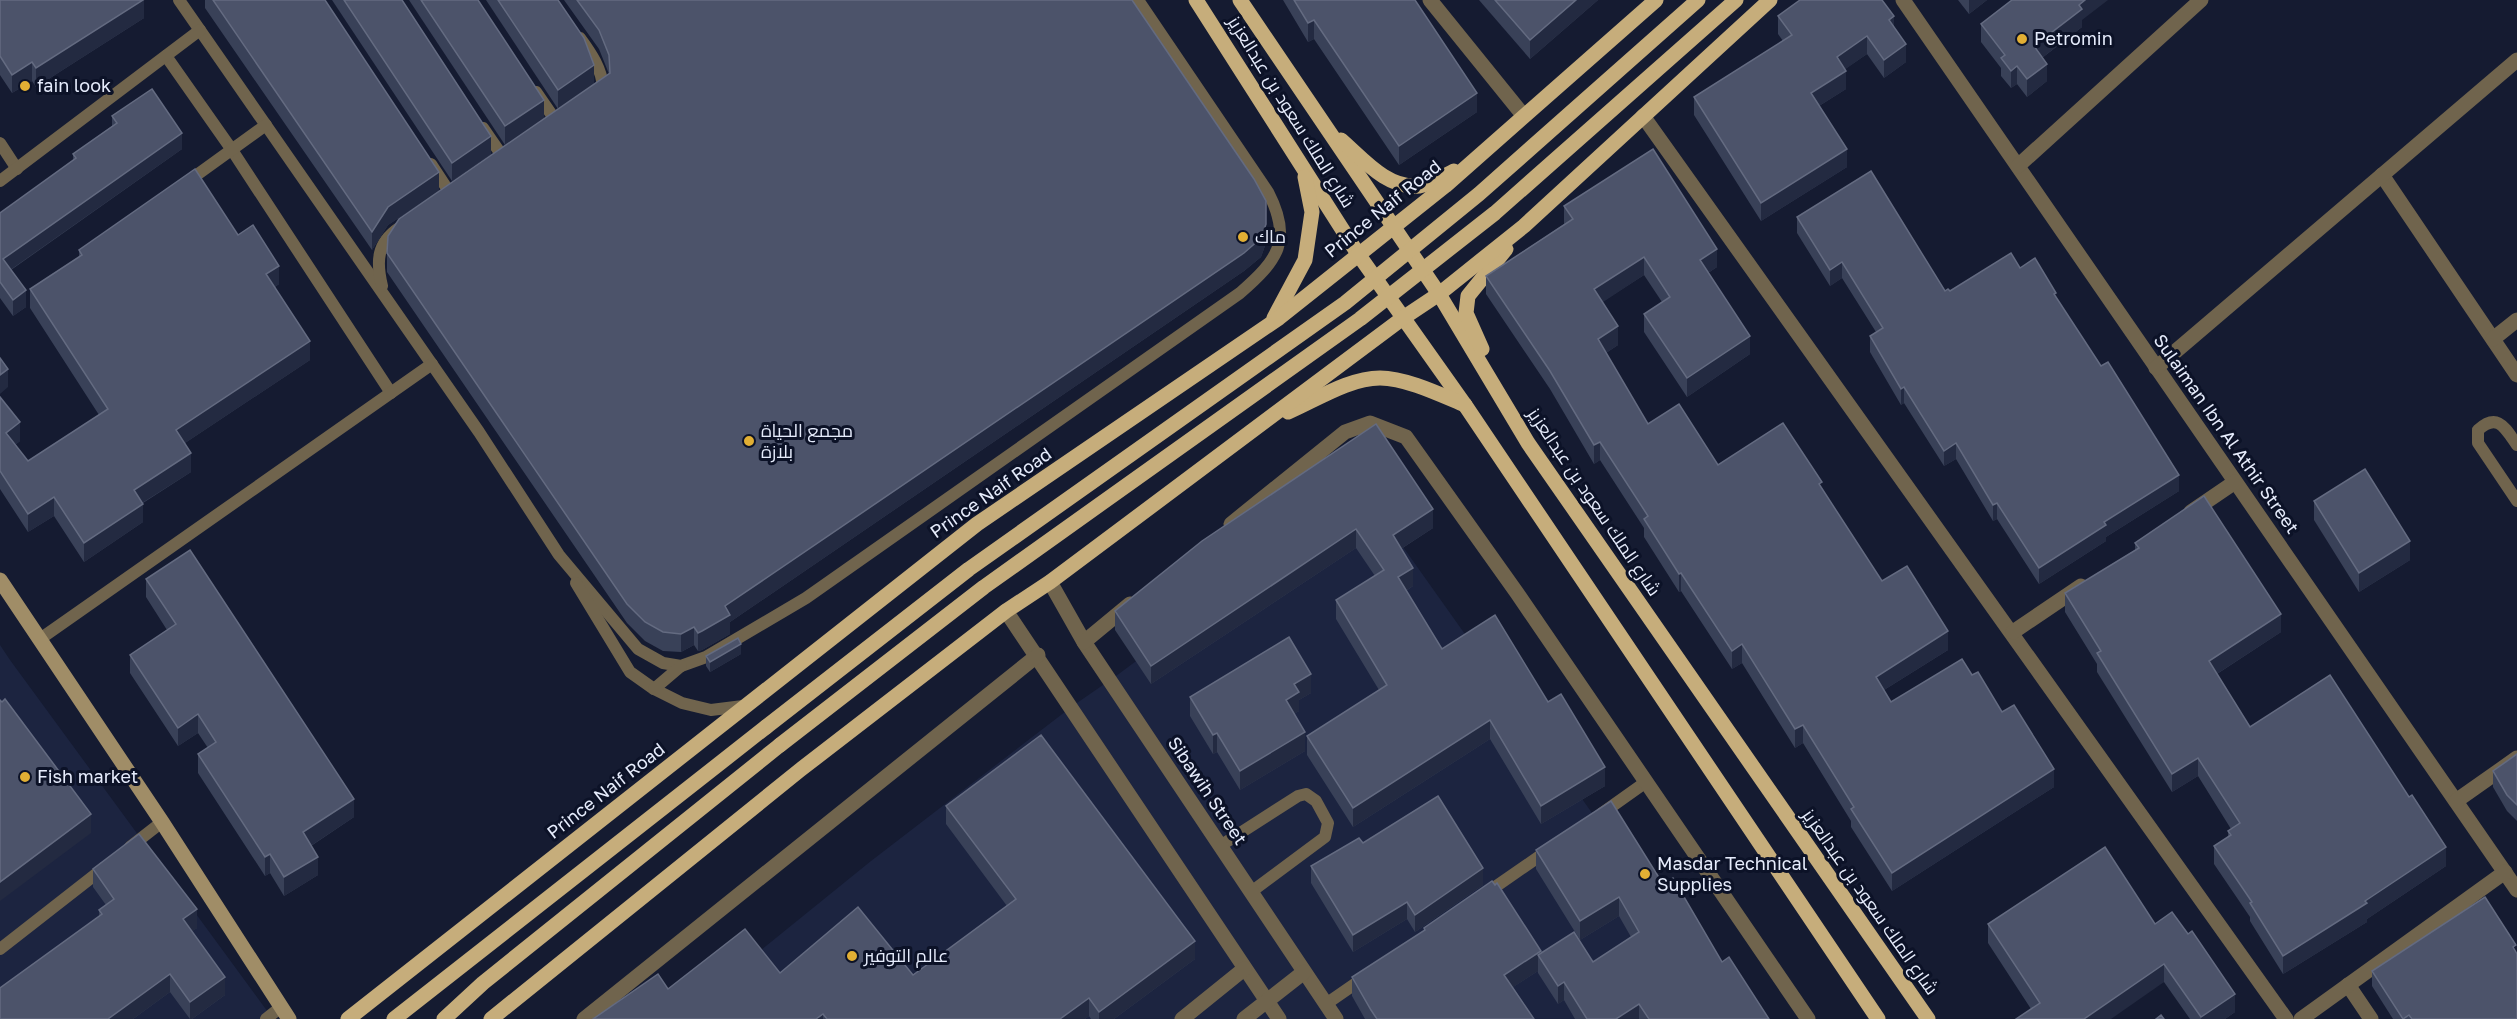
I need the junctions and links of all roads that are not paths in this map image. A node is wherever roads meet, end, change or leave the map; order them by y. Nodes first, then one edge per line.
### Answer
1 (195, 0) edge
2 (1138, 0) edge
3 (1196, 0) edge
4 (1240, 0) edge
5 (1430, 0) edge
6 (1656, 0) edge
7 (1698, 0) edge
8 (1736, 0) edge
9 (1770, 0) edge
10 (1903, 0) edge
11 (2201, 0) edge
12 (183, 5) edge
13 (573, 28) edge
14 (200, 30) junction
15 (166, 56) junction
16 (2517, 60) edge
17 (531, 84) edge
18 (584, 101) edge
19 (1523, 115) junction
20 (1643, 116) junction
21 (477, 117) edge
22 (556, 120) edge
23 (266, 124) junction
24 (1324, 125) junction
25 (0, 143) edge
26 (232, 150) junction
27 (424, 154) edge
28 (503, 157) edge
29 (1468, 165) junction
30 (2018, 166) junction
31 (17, 169) junction
32 (1304, 169) junction
33 (2382, 175) junction
34 (0, 181) edge
35 (173, 192) edge
36 (450, 193) edge
37 (412, 219) edge
38 (1524, 225) junction
39 (1394, 228) junction
40 (380, 249) junction
41 (1358, 254) junction
42 (359, 259) junction
43 (1439, 294) junction
44 (384, 296) junction
45 (1404, 318) junction
46 (2517, 320) edge
47 (1271, 324) junction
48 (2493, 339) junction
49 (432, 364) junction
50 (2156, 368) junction
51 (2517, 375) edge
52 (391, 393) junction
53 (1465, 405) junction
54 (1261, 424) junction
55 (1528, 443) junction
56 (2517, 445) edge
57 (2235, 482) junction
58 (2517, 501) edge
59 (2177, 521) edge
60 (1214, 537) edge
61 (559, 555) junction
62 (0, 580) edge
63 (2090, 580) edge
64 (1050, 582) junction
65 (1140, 597) edge
66 (1006, 611) junction
67 (2013, 632) junction
68 (40, 639) junction
69 (1083, 642) junction
70 (1038, 655) junction
71 (681, 666) junction
72 (654, 689) junction
73 (743, 706) junction
74 (2517, 758) edge
75 (1646, 782) junction
76 (2456, 801) junction
77 (162, 822) junction
78 (1588, 823) edge
79 (1559, 843) edge
80 (1220, 846) junction
81 (2505, 872) junction
82 (2517, 890) edge
83 (1251, 892) junction
84 (1472, 903) edge
85 (0, 950) edge
86 (1244, 969) junction
87 (1375, 970) edge
88 (1304, 972) junction
89 (2348, 985) junction
90 (1266, 1001) junction
91 (1326, 1004) junction
92 (285, 1013) edge
93 (266, 1019) edge
94 (348, 1019) edge
95 (394, 1019) edge
96 (444, 1019) edge
97 (491, 1019) edge
98 (584, 1019) edge
99 (1182, 1019) edge
100 (1244, 1019) edge
101 (1279, 1019) edge
102 (1336, 1019) edge
103 (1808, 1019) edge
104 (1878, 1019) edge
105 (1928, 1019) edge
106 (2286, 1019) edge
107 (2301, 1019) edge
108 (2372, 1019) edge

1 - 12 lane
2 - 71 lane
3 - 32 main road, شارع الملك سعود بن عبدالعزيز
4 - 24 main road, شارع الملك سعود بن عبدالعزيز
5 - 19 street
6 - 19 main road, Prince Naif Road
7 - 95 main road, bridge
8 - 96 main road, bridge
9 - 20 main road
10 - 30 street, Sulaiman Ibn Al Athir Street
11 - 30 street
12 - 14 lane
13 - 18 lane
14 - 15 lane
14 - 23 lane
15 - 26 lane
15 - 31 lane
16 - 33 street
17 - 22 lane
19 - 29 main road, Prince Naif Road
20 - 38 main road
20 - 67 street
21 - 28 lane
23 - 26 lane
23 - 42 lane
24 - 29 main road
24 - 39 main road, شارع الملك سعود بن عبدالعزيز
25 - 31 lane
26 - 35 lane
26 - 52 lane
27 - 36 lane
29 - 39 main road, Prince Naif Road
30 - 50 street, Sulaiman Ibn Al Athir Street
31 - 34 lane
32 - 41 main road, شارع الملك سعود بن عبدالعزيز
32 - 47 main road
33 - 48 street
33 - 50 street
37 - 40 lane
38 - 43 main road
38 - 55 main road
39 - 41 main road, Prince Naif Road
39 - 43 main road, شارع الملك سعود بن عبدالعزيز
40 - 42 lane
40 - 44 lane
41 - 45 main road, شارع الملك سعود بن عبدالعزيز
41 - 47 main road, Prince Naif Road
42 - 44 lane
43 - 45 main road
43 - 55 main road, شارع الملك سعود بن عبدالعزيز
44 - 49 lane
45 - 53 main road, شارع الملك سعود بن عبدالعزيز
45 - 54 main road
46 - 48 street
47 - 73 main road, Prince Naif Road
48 - 51 street
49 - 52 lane
49 - 61 lane
50 - 57 street, Sulaiman Ibn Al Athir Street
52 - 68 lane
53 - 54 main road
53 - 104 main road, شارع الملك سعود بن عبدالعزيز
54 - 64 main road
55 - 105 main road, شارع الملك سعود بن عبدالعزيز
56 - 58 lane
57 - 59 street
57 - 76 street, Sulaiman Ibn Al Athir Street
60 - 75 street
61 - 71 lane
61 - 72 lane
62 - 68 street
63 - 67 street
64 - 66 main road
64 - 69 street, Sibawih Street
65 - 69 street
66 - 70 street
66 - 97 main road
67 - 106 street
68 - 77 street
69 - 80 street, Sibawih Street
70 - 86 street
70 - 98 street
71 - 72 lane
72 - 73 lane
73 - 94 main road, Prince Naif Road
74 - 76 street
75 - 78 lane
75 - 103 street
76 - 81 street, Sulaiman Ibn Al Athir Street
77 - 85 lane
77 - 92 street
79 - 84 lane
80 - 83 street, Sibawih Street
80 - 83 lane
81 - 82 street, Sulaiman Ibn Al Athir Street
81 - 89 street
83 - 88 street, Sibawih Street
86 - 90 street
86 - 99 street
87 - 91 lane
88 - 90 street
88 - 91 street, Sibawih Street
89 - 107 street
89 - 108 street
90 - 100 street
90 - 101 street
91 - 102 street, Sibawih Street
92 - 93 lane

